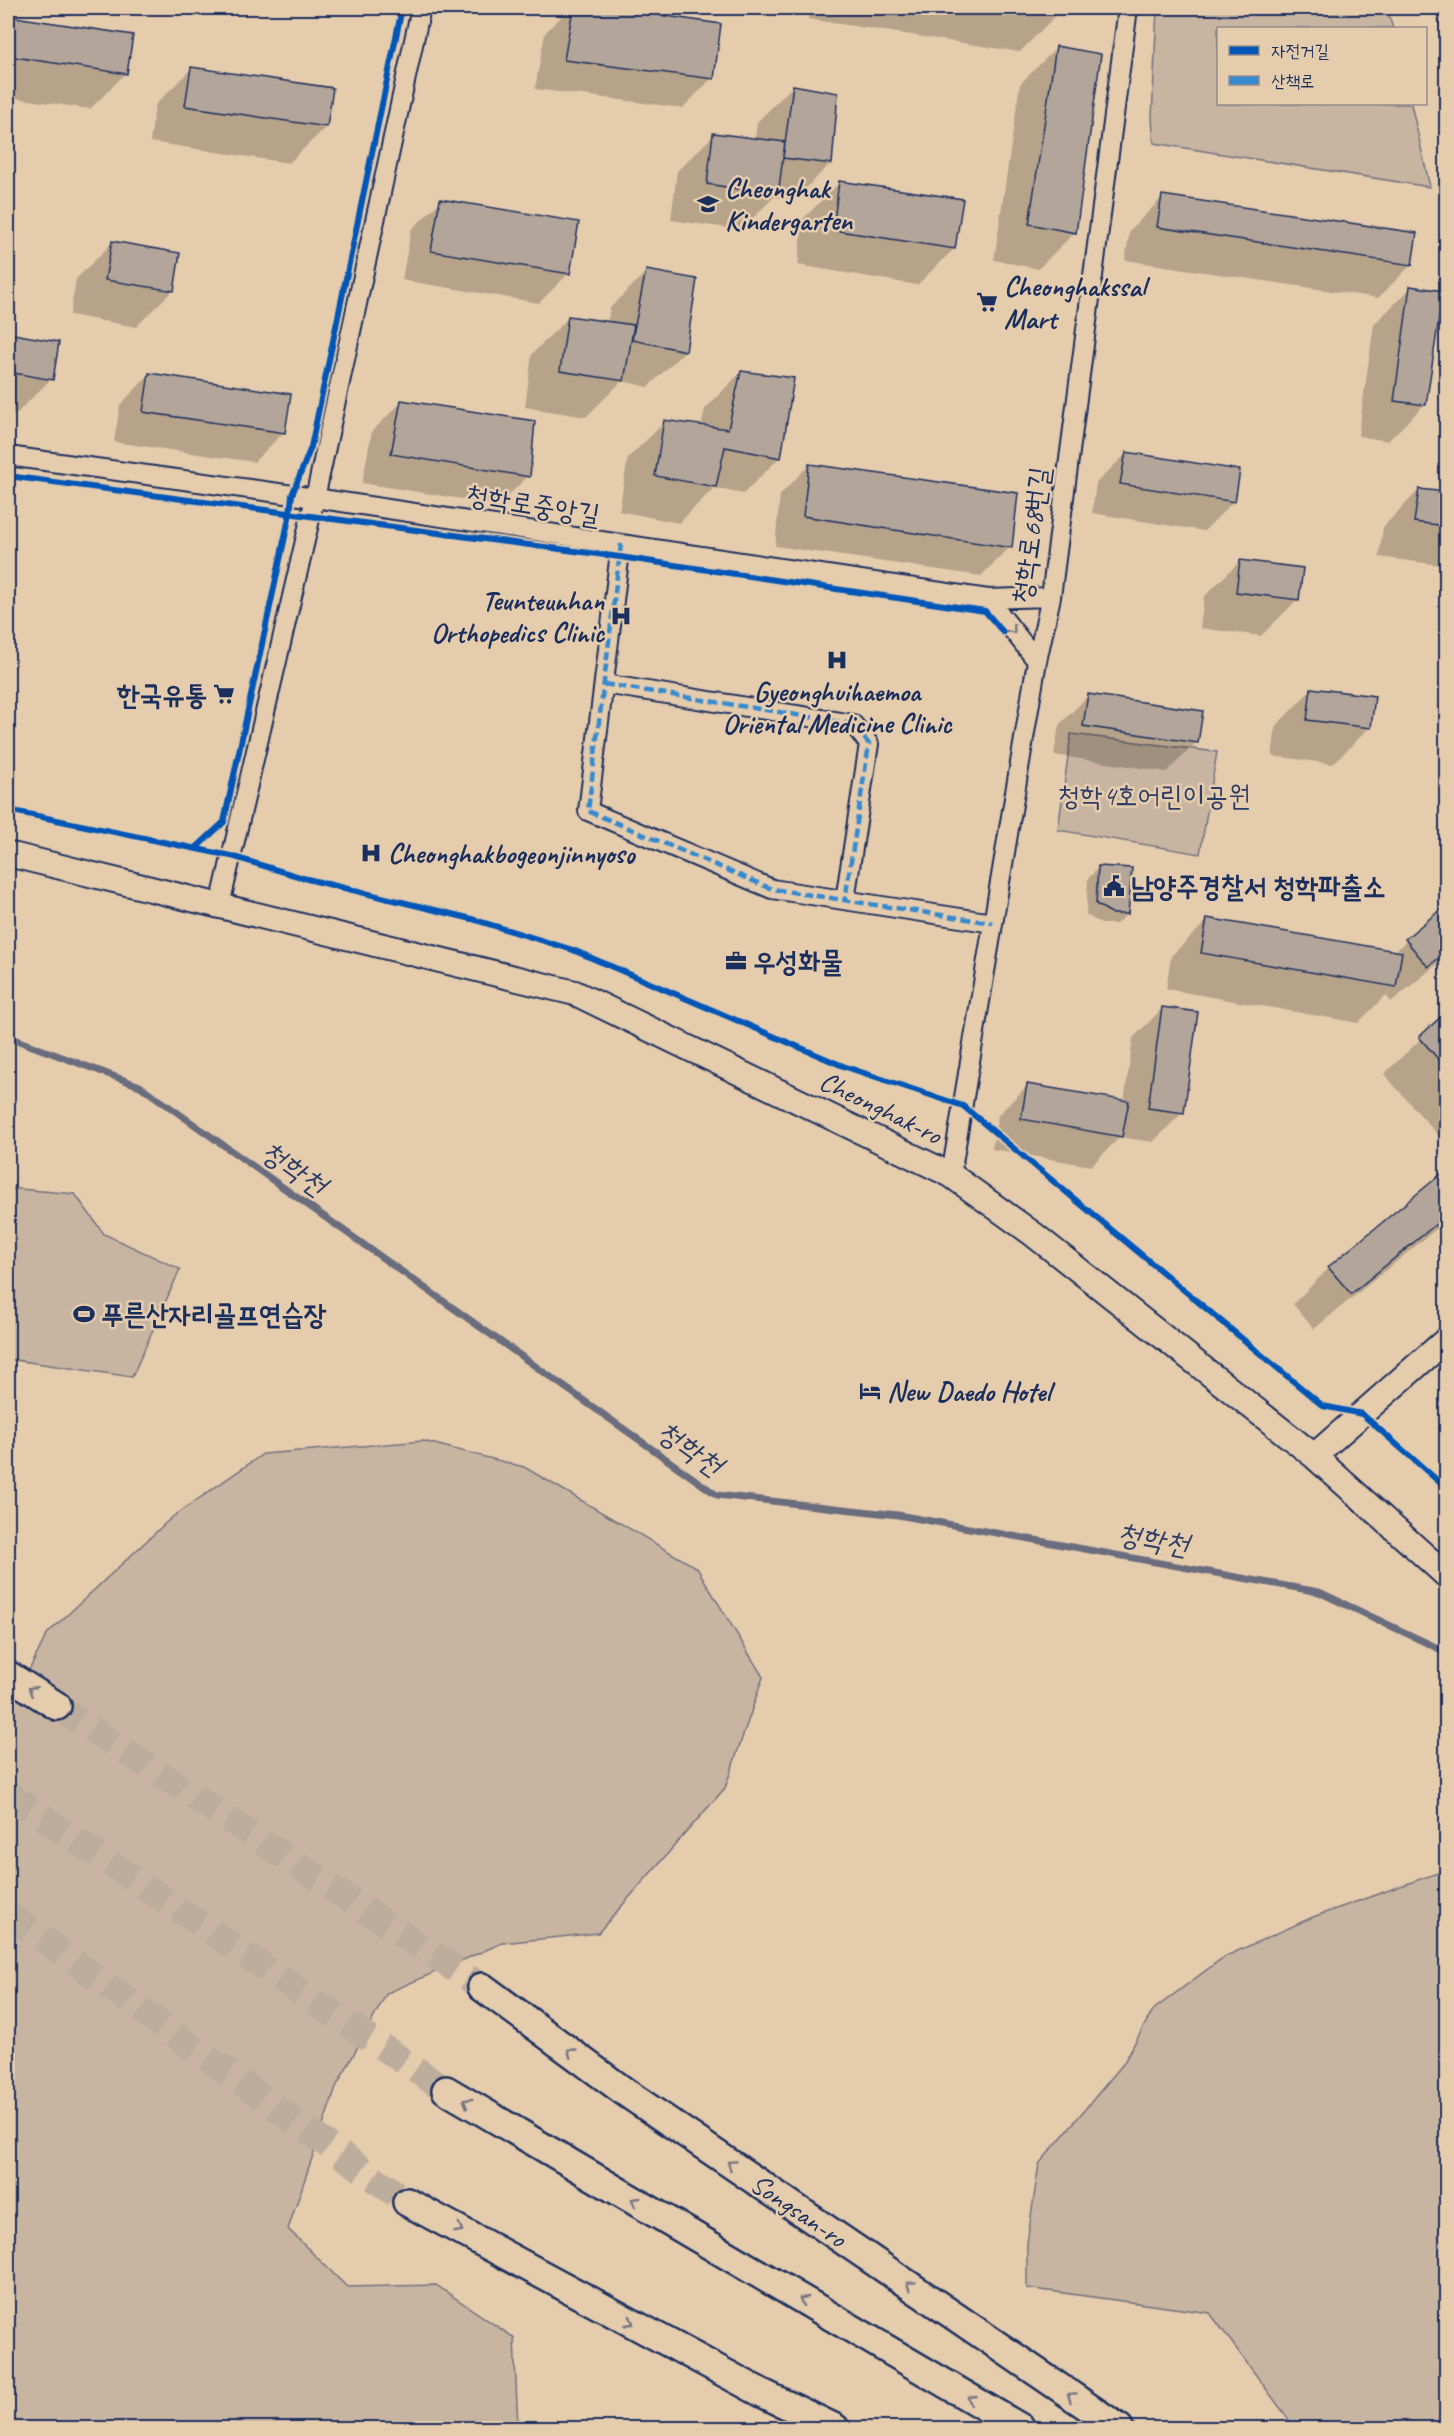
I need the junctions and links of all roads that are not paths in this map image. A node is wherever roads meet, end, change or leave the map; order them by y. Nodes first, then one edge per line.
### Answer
1 (421, 8) edge
2 (1128, 8) edge
3 (8, 456) edge
4 (315, 498) junction
5 (621, 544) junction
6 (1051, 597) junction
7 (988, 599) junction
8 (1037, 661) junction
9 (604, 684) junction
10 (8, 854) edge
11 (845, 900) junction
12 (220, 905) junction
13 (993, 923) junction
14 (951, 1175) junction
15 (1446, 1340) edge
16 (1314, 1456) junction
17 (1446, 1575) edge
18 (8, 1675) edge
19 (57, 1706) tunnel mouth
20 (482, 1987) tunnel mouth
21 (446, 2090) tunnel mouth
22 (407, 2202) tunnel mouth
23 (835, 2428) edge
24 (1021, 2428) edge
25 (1119, 2428) edge

1 - 4 street
2 - 6 street, 청학로68번길
3 - 4 street, 청학로중앙길
4 - 5 street, 청학로중앙길
4 - 12 street
5 - 7 street, 청학로중앙길
5 - 9 street
6 - 7 street, 청학로중앙길
6 - 8 street, 청학로68번길
7 -> 8 street
8 - 13 street, 청학로68번길
9 - 11 street
9 - 11 street
10 - 12 street, Cheonghak-ro
11 - 13 street
12 - 14 street, Cheonghak-ro
13 - 14 street, 청학로68번길
14 - 16 street, Cheonghak-ro
15 - 16 street
16 - 17 street, Cheonghak-ro
19 -> 18 main road
25 -> 20 main road, Songsan-ro
24 -> 21 main road
22 -> 23 main road

